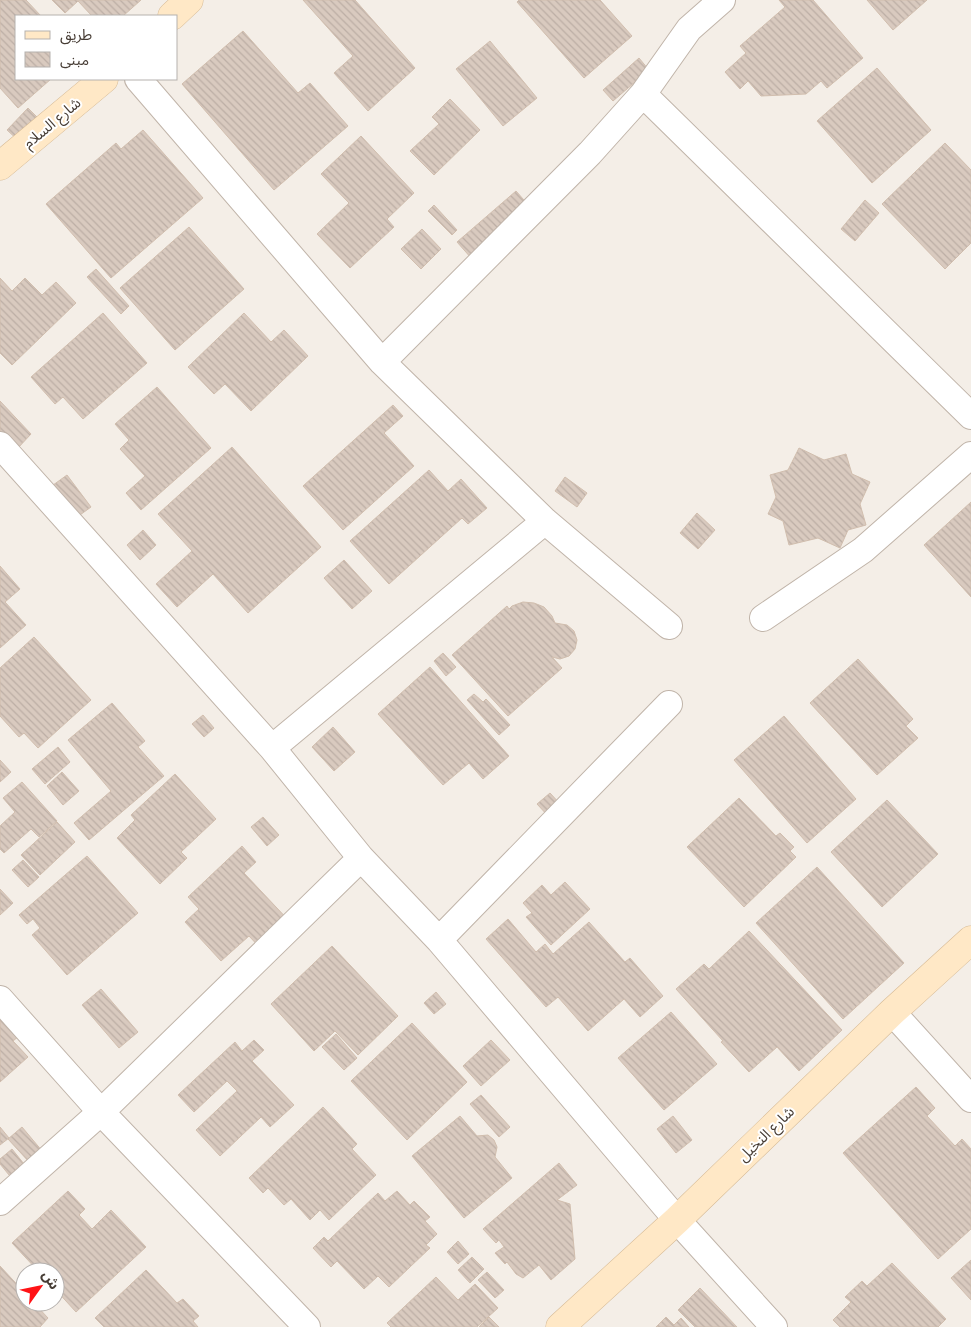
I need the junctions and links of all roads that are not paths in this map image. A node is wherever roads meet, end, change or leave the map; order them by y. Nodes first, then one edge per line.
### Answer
1 (189, 0) edge
2 (722, 0) edge
3 (173, 15) edge
4 (103, 80) edge
5 (139, 80) edge
6 (643, 94) junction
7 (0, 166) edge
8 (382, 362) junction
9 (971, 416) edge
10 (0, 445) edge
11 (971, 455) edge
12 (545, 521) junction
13 (763, 618) dead end
14 (669, 626) dead end
15 (669, 704) dead end
16 (272, 748) junction
17 (361, 858) junction
18 (439, 940) junction
19 (971, 940) edge
20 (0, 999) edge
21 (892, 1012) junction
22 (971, 1099) edge
23 (101, 1112) junction
24 (0, 1202) edge
25 (677, 1220) junction
26 (307, 1327) edge
27 (560, 1327) edge
28 (774, 1327) edge

1 - 3 street
2 - 6 street
4 - 7 street, شارع السلام
5 - 8 street
6 - 8 street
6 - 9 street
8 - 12 street
10 - 16 street
11 - 13 street
12 - 14 street
12 - 16 street
15 - 18 street
16 - 17 street
17 - 18 street
17 - 23 street
18 - 25 street
19 - 21 street, شارع النخيل
20 - 23 street
21 - 22 street
21 - 25 street, شارع النخيل
23 - 24 street
23 - 26 street
25 - 27 street, شارع النخيل
25 - 28 street

